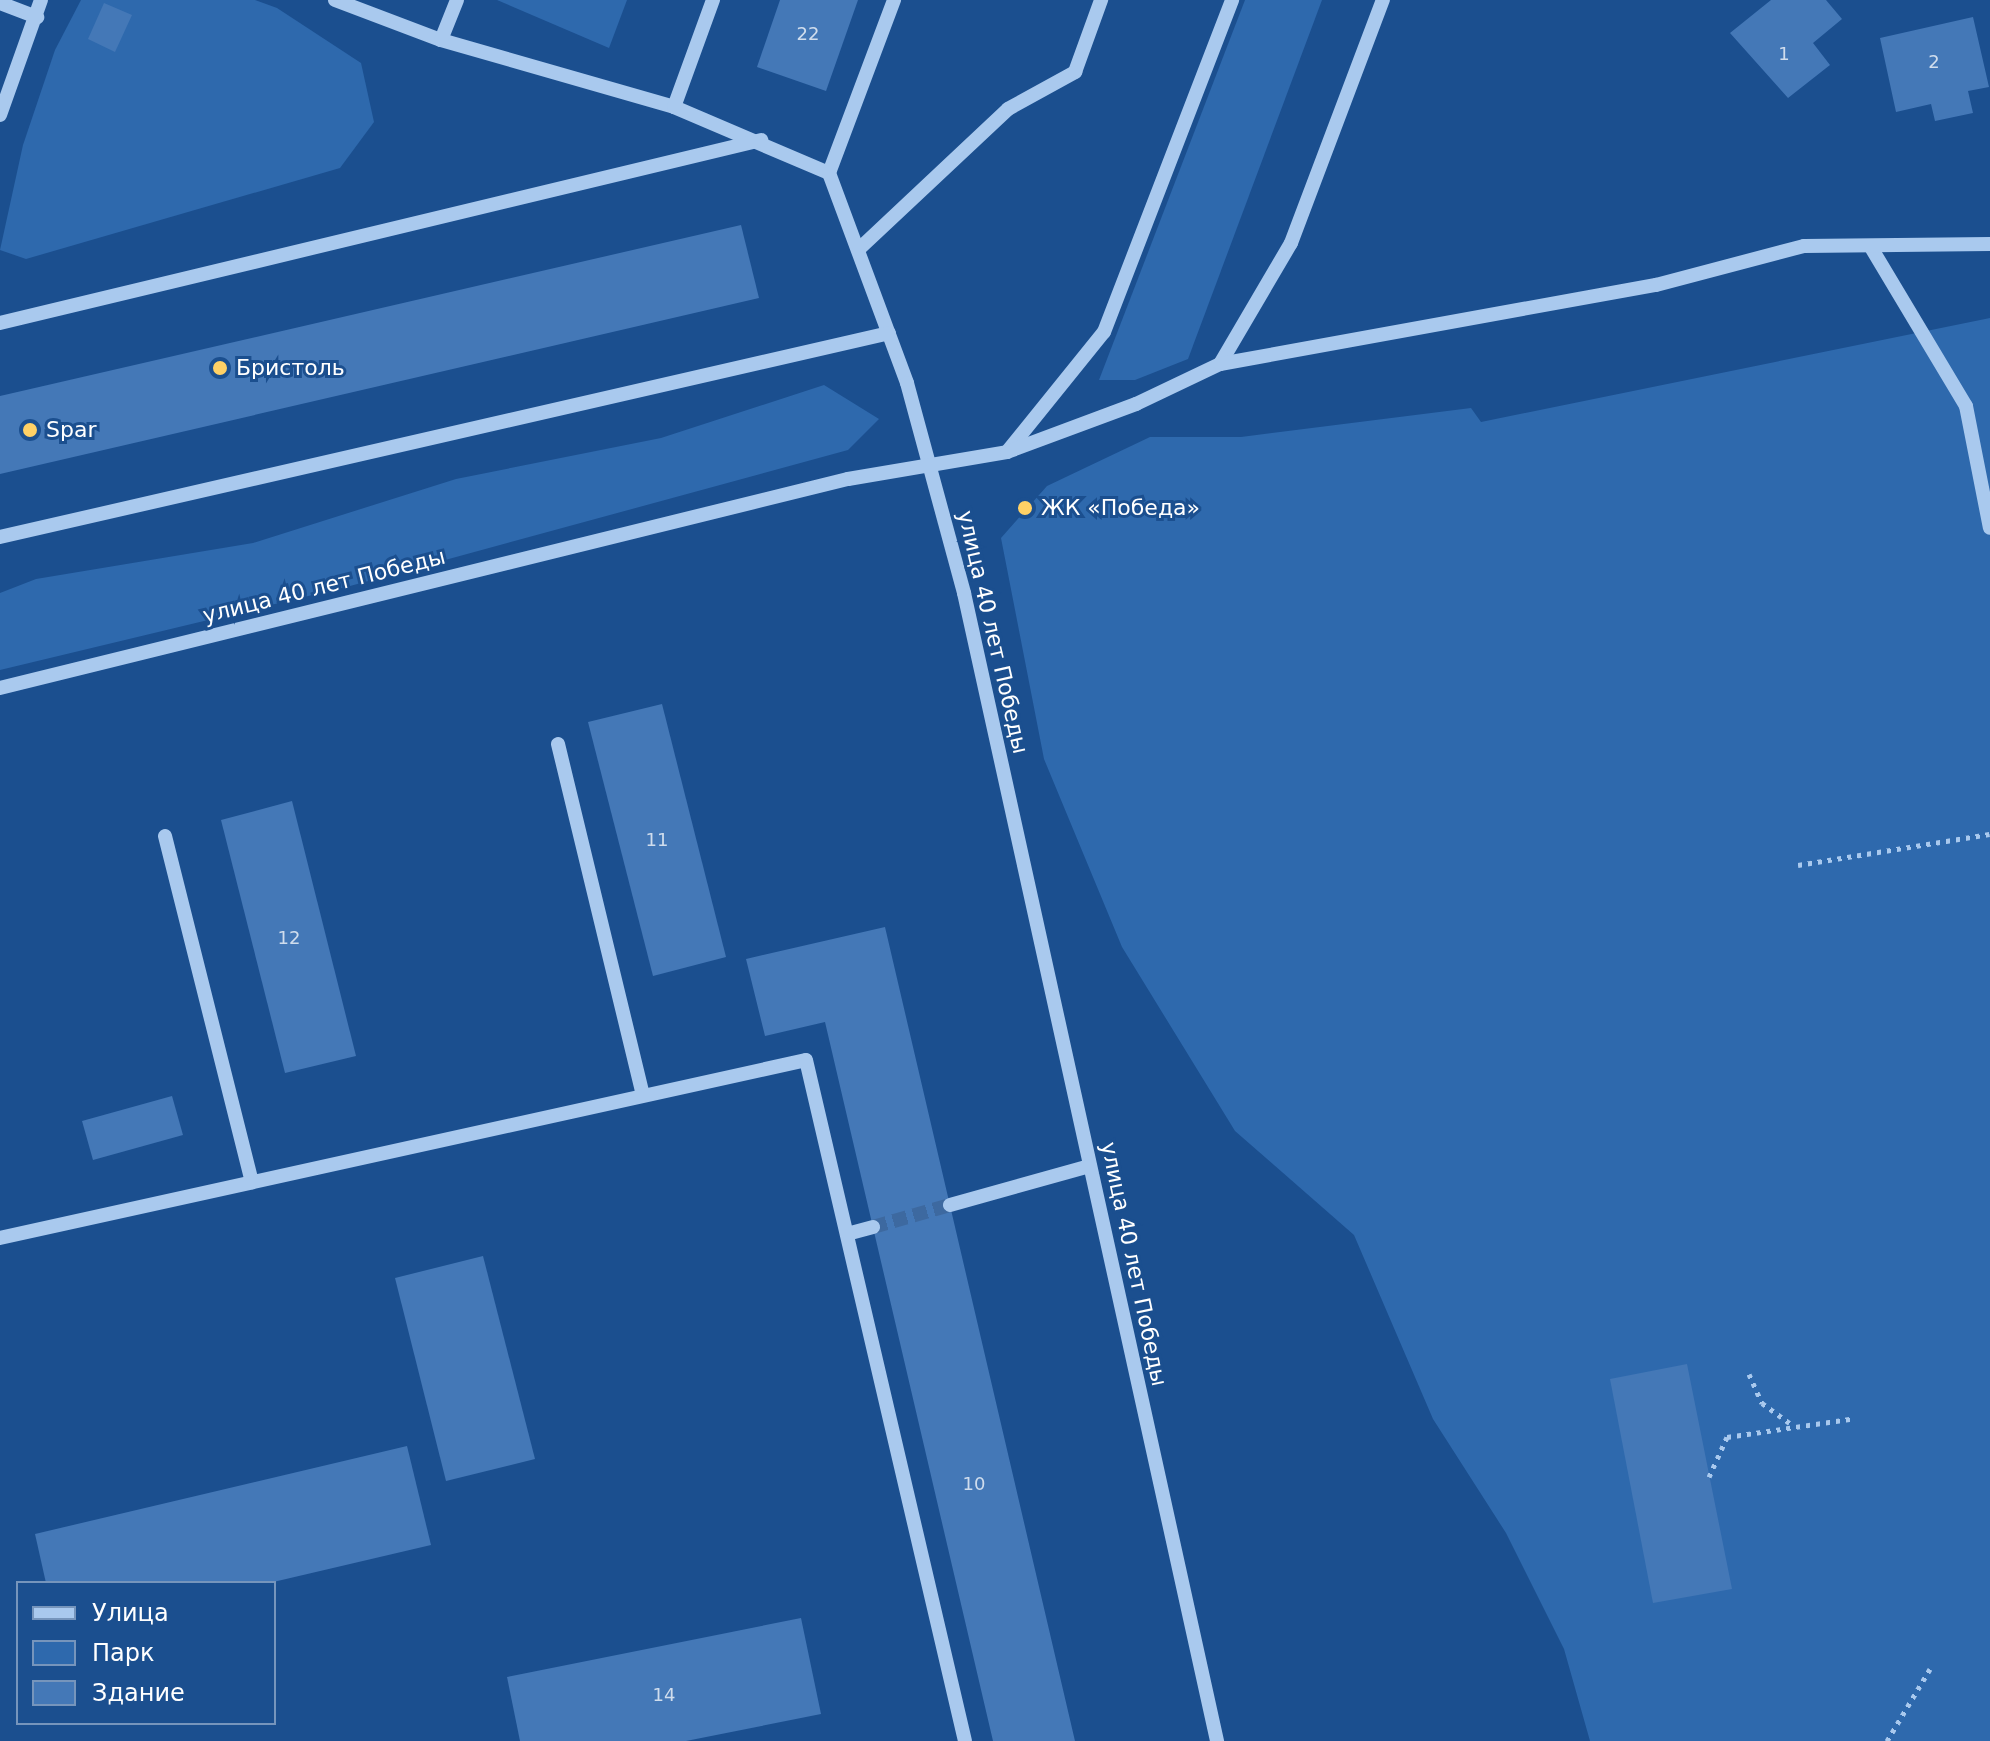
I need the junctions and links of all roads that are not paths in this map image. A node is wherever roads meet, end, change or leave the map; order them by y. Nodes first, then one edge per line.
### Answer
1 (41, 0) edge
2 (335, 0) edge
3 (457, 0) edge
4 (713, 0) edge
5 (894, 0) edge
6 (1101, 0) edge
7 (1232, 0) edge
8 (1383, 0) edge
9 (0, 3) edge
10 (37, 17) junction
11 (441, 40) junction
12 (674, 107) junction
13 (0, 115) edge
14 (761, 140) junction
15 (829, 173) junction
16 (1990, 244) edge
17 (859, 249) junction
18 (1872, 249) junction
19 (0, 323) edge
20 (889, 333) junction
21 (1220, 364) junction
22 (1007, 452) junction
23 (932, 468) junction
24 (1990, 528) edge
25 (0, 537) edge
26 (0, 688) edge
27 (558, 744) dead end
28 (165, 836) dead end
29 (643, 1095) junction
30 (1090, 1166) junction
31 (252, 1182) junction
32 (950, 1205) tunnel mouth
33 (873, 1227) tunnel mouth
34 (847, 1234) junction
35 (0, 1238) edge
36 (965, 1741) edge
37 (1217, 1741) edge

1 - 10 street
2 - 11 street
3 - 11 street
4 - 12 street
5 - 15 street
6 - 17 street
7 - 22 street
8 - 21 street
9 - 10 street
10 - 13 street
11 - 12 street
12 - 14 street
14 - 15 street
14 - 19 street
15 - 17 street
16 - 18 street
17 - 20 street
18 - 21 street
18 - 24 street
20 - 23 street
20 - 25 street
21 - 22 street
22 - 23 street
23 - 26 street, улица 40 лет Победы
23 - 30 street, улица 40 лет Победы
27 - 29 street
28 - 31 street
29 - 31 street
29 - 34 street
30 - 32 street
30 - 37 street, улица 40 лет Победы
31 - 35 street
33 - 34 street
34 - 36 street

